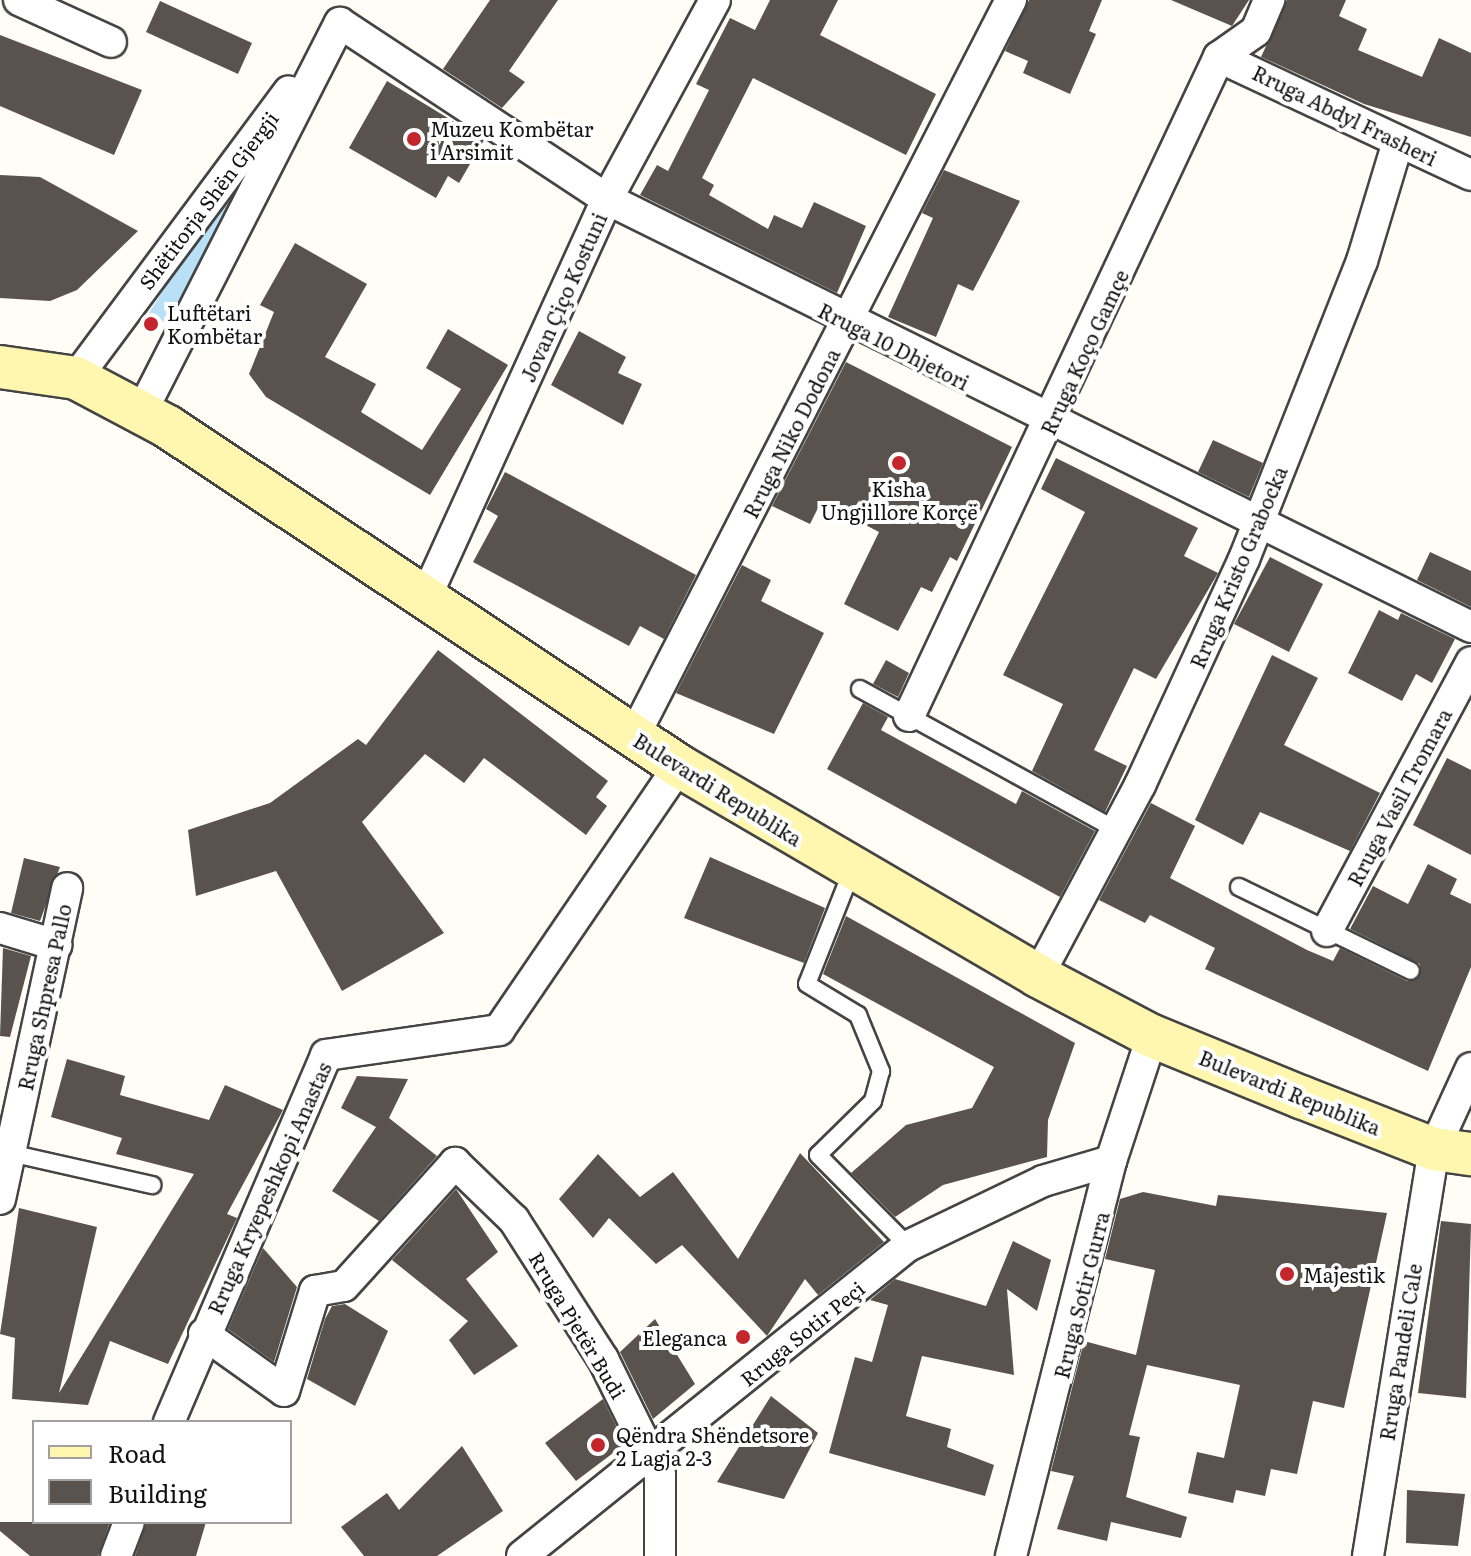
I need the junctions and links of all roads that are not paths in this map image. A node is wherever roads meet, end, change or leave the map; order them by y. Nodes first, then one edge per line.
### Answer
1 (19, 0) edge
2 (715, 0) edge
3 (1011, 0) edge
4 (1269, 0) edge
5 (349, 11) edge
6 (111, 42) dead end
7 (1219, 57) junction
8 (1398, 142) junction
9 (1471, 175) edge
10 (607, 199) junction
11 (848, 324) junction
12 (0, 367) edge
13 (76, 378) junction
14 (141, 413) junction
15 (1051, 425) junction
16 (1258, 524) junction
17 (424, 601) junction
18 (1471, 627) edge
19 (1471, 662) edge
20 (860, 689) dead end
21 (909, 716) junction
22 (634, 736) junction
23 (679, 766) junction
24 (1116, 830) junction
25 (851, 873) junction
26 (1239, 887) dead end
27 (67, 888) dead end
28 (0, 928) edge
29 (1327, 931) junction
30 (56, 945) junction
31 (1411, 971) dead end
32 (1038, 976) junction
33 (1152, 1036) junction
34 (1471, 1068) edge
35 (1453, 1152) edge
36 (10, 1153) junction
37 (1111, 1161) junction
38 (152, 1185) dead end
39 (0, 1199) edge
40 (908, 1246) junction
41 (204, 1334) junction
42 (170, 1420) edge
43 (652, 1455) junction
44 (128, 1524) edge
45 (116, 1556) edge
46 (522, 1556) edge
47 (660, 1556) edge
48 (1011, 1556) edge
49 (1368, 1556) edge

1 - 6 street
2 - 10 street, Jovan Çiço Kostuni
3 - 11 street, Rruga Niko Dodona
4 - 7 street
5 - 10 street, Rruga 10 Dhjetori
5 - 13 street, Shëtitorja Shën Gjergji
5 - 14 street, Shëtitorja Shën Gjergji
7 - 8 street, Rruga Abdyl Frasheri
7 - 15 street, Rruga Koço Gamçe
8 - 9 street, Rruga Abdyl Frasheri
8 - 16 street, Rruga Kristo Grabocka
10 - 11 street, Rruga 10 Dhjetori
10 - 17 street, Jovan Çiço Kostuni
11 - 15 street, Rruga 10 Dhjetori
11 - 22 street, Rruga Niko Dodona
12 - 13 street, Bulevardi Republika
13 - 14 street, Bulevardi Republika
14 - 17 street, Bulevardi Republika
15 - 16 street, Rruga 10 Dhjetori
15 - 21 street, Rruga Koço Gamçe
16 - 18 street, Rruga 10 Dhjetori
16 - 24 street, Rruga Kristo Grabocka
17 - 22 street, Bulevardi Republika
19 - 29 street, Rruga Vasil Tromara
20 - 21 lane
21 - 24 lane
22 - 23 street, Bulevardi Republika
23 - 25 street, Bulevardi Republika
23 - 41 street, Rruga Kryepeshkopi Anastas
24 - 32 street, Rruga Kristo Grabocka
25 - 32 street, Bulevardi Republika
25 - 40 lane
26 - 29 lane
27 - 30 street, Rruga Shpresa Pallo
28 - 30 street
29 - 31 lane
30 - 36 street, Rruga Shpresa Pallo
32 - 33 street, Bulevardi Republika
33 - 35 street, Bulevardi Republika
33 - 37 street, Rruga Sotir Gurra
34 - 35 street, Rruga Pandeli Cale
35 - 49 street, Rruga Pandeli Cale
36 - 38 lane
36 - 39 street, Rruga Shpresa Pallo
37 - 40 street, Rruga Sotir Peçi
37 - 48 street, Rruga Sotir Gurra
40 - 43 street, Rruga Sotir Peçi
41 - 42 street, Rruga Kryepeshkopi Anastas
41 - 43 street, Rruga Pjetër Budi
43 - 46 street, Rruga Sotir Peçi
43 - 47 street, Rruga Pjetër Budi
44 - 45 street

